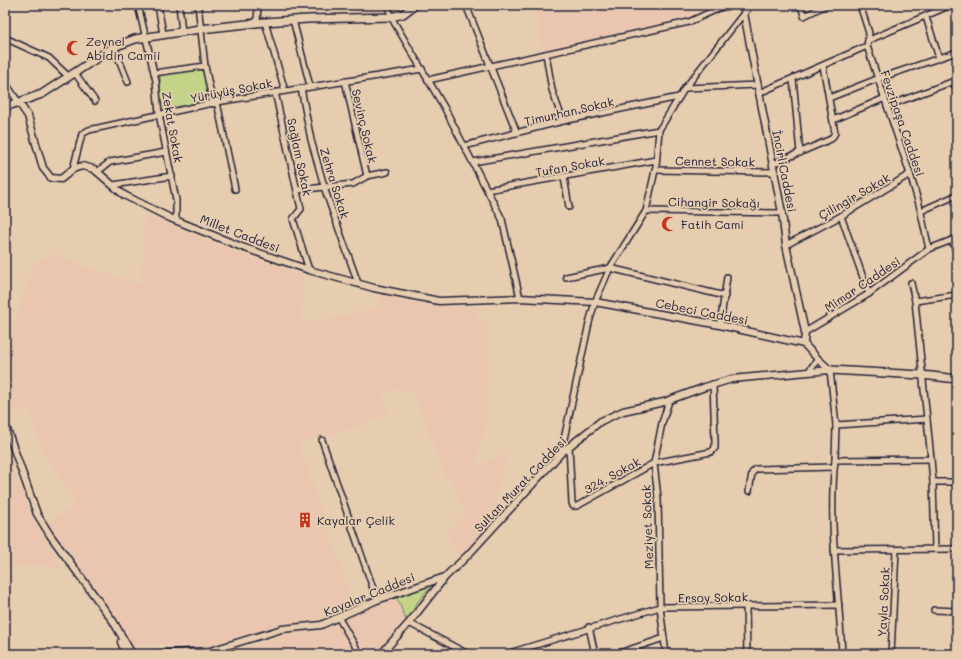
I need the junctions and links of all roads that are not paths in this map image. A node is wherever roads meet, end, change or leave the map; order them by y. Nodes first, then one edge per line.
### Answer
1 (138, 5) edge
2 (158, 5) edge
3 (179, 5) edge
4 (198, 5) edge
5 (258, 5) edge
6 (388, 5) edge
7 (415, 5) edge
8 (466, 5) edge
9 (709, 5) edge
10 (726, 5) edge
11 (744, 5) edge
12 (750, 5) edge
13 (800, 5) edge
14 (826, 5) edge
15 (860, 5) edge
16 (951, 5) edge
17 (711, 12) junction
18 (744, 13) junction
19 (391, 17) junction
20 (926, 17) junction
21 (293, 20) junction
22 (261, 23) junction
23 (200, 29) junction
24 (182, 32) junction
25 (163, 34) junction
26 (146, 37) junction
27 (5, 38) edge
28 (869, 40) junction
29 (867, 46) junction
30 (114, 47) junction
31 (957, 52) edge
32 (546, 54) junction
33 (939, 58) junction
34 (205, 66) junction
35 (491, 66) junction
36 (823, 66) junction
37 (422, 69) junction
38 (154, 72) junction
39 (72, 75) junction
40 (793, 79) junction
41 (877, 79) junction
42 (428, 80) junction
43 (345, 81) junction
44 (955, 81) edge
45 (5, 82) edge
46 (128, 82) dead end
47 (758, 85) junction
48 (310, 86) junction
49 (301, 88) junction
50 (685, 88) junction
51 (285, 91) junction
52 (275, 92) junction
53 (957, 92) edge
54 (759, 93) junction
55 (679, 98) junction
56 (829, 98) junction
57 (885, 98) junction
58 (95, 101) dead end
59 (19, 103) junction
60 (215, 103) junction
61 (887, 106) junction
62 (5, 107) edge
63 (159, 114) junction
64 (833, 120) junction
65 (563, 121) junction
66 (659, 130) junction
67 (517, 133) junction
68 (464, 146) junction
69 (166, 152) junction
70 (800, 153) junction
71 (656, 160) junction
72 (473, 162) junction
73 (773, 164) junction
74 (73, 169) junction
75 (655, 170) junction
76 (97, 172) junction
77 (387, 172) dead end
78 (774, 172) junction
79 (910, 174) junction
80 (172, 176) junction
81 (367, 176) junction
82 (564, 177) junction
83 (113, 186) junction
84 (324, 187) junction
85 (235, 189) dead end
86 (297, 190) junction
87 (487, 190) junction
88 (957, 195) edge
89 (569, 207) dead end
90 (646, 211) junction
91 (920, 211) junction
92 (782, 213) junction
93 (842, 216) junction
94 (176, 221) junction
95 (954, 239) edge
96 (786, 245) junction
97 (929, 249) junction
98 (957, 254) edge
99 (610, 268) junction
100 (309, 270) junction
101 (566, 277) dead end
102 (727, 277) dead end
103 (358, 283) junction
104 (911, 284) dead end
105 (869, 294) junction
106 (957, 295) edge
107 (725, 296) junction
108 (520, 298) junction
109 (915, 301) junction
110 (595, 302) junction
111 (720, 325) junction
112 (805, 332) junction
113 (804, 344) junction
114 (818, 359) junction
115 (830, 370) junction
116 (808, 372) junction
117 (922, 375) junction
118 (957, 380) edge
119 (713, 384) junction
120 (669, 401) junction
121 (927, 419) junction
122 (5, 424) edge
123 (836, 425) junction
124 (322, 440) dead end
125 (569, 446) junction
126 (561, 453) junction
127 (931, 459) junction
128 (834, 460) junction
129 (654, 463) junction
130 (834, 467) junction
131 (933, 482) junction
132 (957, 482) edge
133 (749, 491) dead end
134 (934, 549) junction
135 (957, 549) edge
136 (834, 550) junction
137 (896, 550) junction
138 (445, 577) junction
139 (377, 600) junction
140 (840, 605) junction
141 (746, 606) junction
142 (660, 607) junction
143 (934, 610) dead end
144 (957, 610) edge
145 (338, 617) junction
146 (113, 621) junction
147 (410, 623) junction
148 (589, 627) junction
149 (664, 638) junction
150 (181, 653) edge
151 (126, 654) edge
152 (132, 654) edge
153 (154, 654) edge
154 (360, 654) edge
155 (381, 654) edge
156 (468, 654) edge
157 (506, 654) edge
158 (596, 654) edge
159 (616, 654) edge
160 (666, 654) edge
161 (747, 654) edge
162 (842, 654) edge
163 (891, 654) edge

1 - 26 street, Zekat Sokak
2 - 25 street
3 - 24 street
4 - 23 street
5 - 22 street
6 - 19 street
7 - 19 main road
8 - 35 street
9 - 17 street
10 - 17 street
11 - 18 street
12 - 18 street
13 - 14 street
15 - 28 street
16 - 20 street
17 - 32 street
18 - 47 street, İncirliCaddesi
18 - 50 street
19 - 21 main road
19 - 37 street
20 - 28 street
20 - 33 street
21 - 22 main road
21 - 48 street
22 - 23 main road
22 - 51 street
23 - 24 main road
23 - 34 street
24 - 25 main road
25 - 26 main road
26 - 30 main road
26 - 38 street, Zekat Sokak
27 - 39 street
28 - 29 street
29 - 36 street
29 - 41 street, Fevzipaşa Caddesi
30 - 39 main road
30 - 46 street
31 - 33 street
32 - 35 street
32 - 65 street
33 - 41 street
34 - 38 street
34 - 60 street
35 - 42 street
35 - 67 street
36 - 40 street
36 - 56 street
37 - 42 street
37 - 43 street, Yürüyüş Sokak
38 - 63 street, Zekat Sokak
39 - 58 street
39 - 59 main road
40 - 54 street
40 - 70 street
41 - 56 street
41 - 57 street, Fevzipaşa Caddesi
42 - 68 street
43 - 48 street, Yürüyüş Sokak
43 - 81 street, Sevinç Sokak
44 - 53 street
44 - 61 street
45 - 59 street
47 - 50 street
47 - 54 street, İncirliCaddesi
48 - 49 street, Yürüyüş Sokak
49 - 51 street, Yürüyüş Sokak
49 - 84 street, Zehra Sokak
50 - 55 street
51 - 52 street, Yürüyüş Sokak
52 - 60 street, Yürüyüş Sokak
52 - 86 street, Sağlam Sokak
54 - 73 street, İncirliCaddesi
55 - 65 street, Timurhan Sokak
55 - 66 street
56 - 64 street
57 - 61 street, Fevzipaşa Caddesi
57 - 64 street
59 - 62 main road
59 - 74 street, Millet Caddesi
60 - 63 street, Yürüyüş Sokak
60 - 85 street
61 - 79 street, Fevzipaşa Caddesi
63 - 69 street, Zekat Sokak
63 - 74 street, Yürüyüş Sokak
64 - 70 street
65 - 67 street, Timurhan Sokak
66 - 71 street
66 - 72 street
67 - 68 street, Timurhan Sokak
68 - 72 street
69 - 76 street
69 - 80 street, Zekat Sokak
70 - 73 street
71 - 75 street
71 - 82 street, Tufan Sokak
72 - 87 street
73 - 78 street, İncirliCaddesi
74 - 76 street, Millet Caddesi
75 - 78 street, Cennet Sokak
75 - 90 street
76 - 83 street, Millet Caddesi
77 - 81 street
78 - 92 street, İncirliCaddesi
79 - 91 street, Fevzipaşa Caddesi
79 - 93 street, Çilingir Sokak
80 - 83 street
80 - 94 street, Zekat Sokak
81 - 84 street
82 - 87 street, Tufan Sokak
82 - 89 street
83 - 94 street, Millet Caddesi
84 - 86 street
84 - 103 street, Zehra Sokak
86 - 100 street, Sağlam Sokak
87 - 108 street
88 - 91 street
90 - 92 street, Cihangir Sokağı
90 - 99 street
91 - 97 street, Fevzipaşa Caddesi
92 - 96 street, İncirliCaddesi
93 - 96 street, Çilingir Sokak
93 - 105 street
94 - 100 street, Millet Caddesi
95 - 97 street, Mimar Caddesi
95 - 98 street
96 - 112 street, İncirliCaddesi
97 - 105 street, Mimar Caddesi
99 - 101 street
99 - 107 street
99 - 110 street
100 - 103 street, Millet Caddesi
102 - 107 street
103 - 108 street, Millet Caddesi
104 - 109 street
105 - 112 street, Mimar Caddesi
106 - 109 street
107 - 111 street
108 - 110 street, Cebeci Caddesi
109 - 117 street
110 - 111 street, Cebeci Caddesi
110 - 126 street
111 - 113 street, Cebeci Caddesi
112 - 113 street, İncirliCaddesi
113 - 114 street
114 - 115 street
114 - 116 street
115 - 116 street, Sultan Murat Caddesi
115 - 117 main road
115 - 123 street
116 - 119 street, Sultan Murat Caddesi
117 - 118 main road
117 - 121 street
119 - 120 street, Sultan Murat Caddesi
119 - 129 street, 324. Sokak
120 - 125 street, Sultan Murat Caddesi
120 - 129 street, Meziyet Sokak
121 - 123 street
121 - 127 street
122 - 146 street
123 - 128 street
124 - 139 street
125 - 126 street, Sultan Murat Caddesi
125 - 129 street, 324. Sokak
126 - 138 street, Sultan Murat Caddesi
127 - 128 street
127 - 131 street
128 - 130 street
129 - 142 street, Meziyet Sokak
130 - 133 street
130 - 136 street
131 - 132 street
131 - 134 street
134 - 135 street
134 - 137 street
136 - 137 street
136 - 140 street
137 - 163 street, Yayla Sokak
138 - 139 street, Kayalar Caddesi
138 - 147 street, Sultan Murat Caddesi
139 - 145 street, Kayalar Caddesi
140 - 141 street, Ersoy Sokak
140 - 162 street
141 - 142 street, Ersoy Sokak
141 - 161 street
142 - 148 street, Ersoy Sokak
142 - 149 street, Meziyet Sokak
143 - 144 street
145 - 150 street, Kayalar Caddesi
145 - 154 street
146 - 151 street
146 - 152 street
147 - 155 street, Sultan Murat Caddesi
147 - 156 street
148 - 157 street, Ersoy Sokak
148 - 158 street
149 - 159 street
149 - 160 street, Meziyet Sokak
150 - 153 street, Kayalar Caddesi

